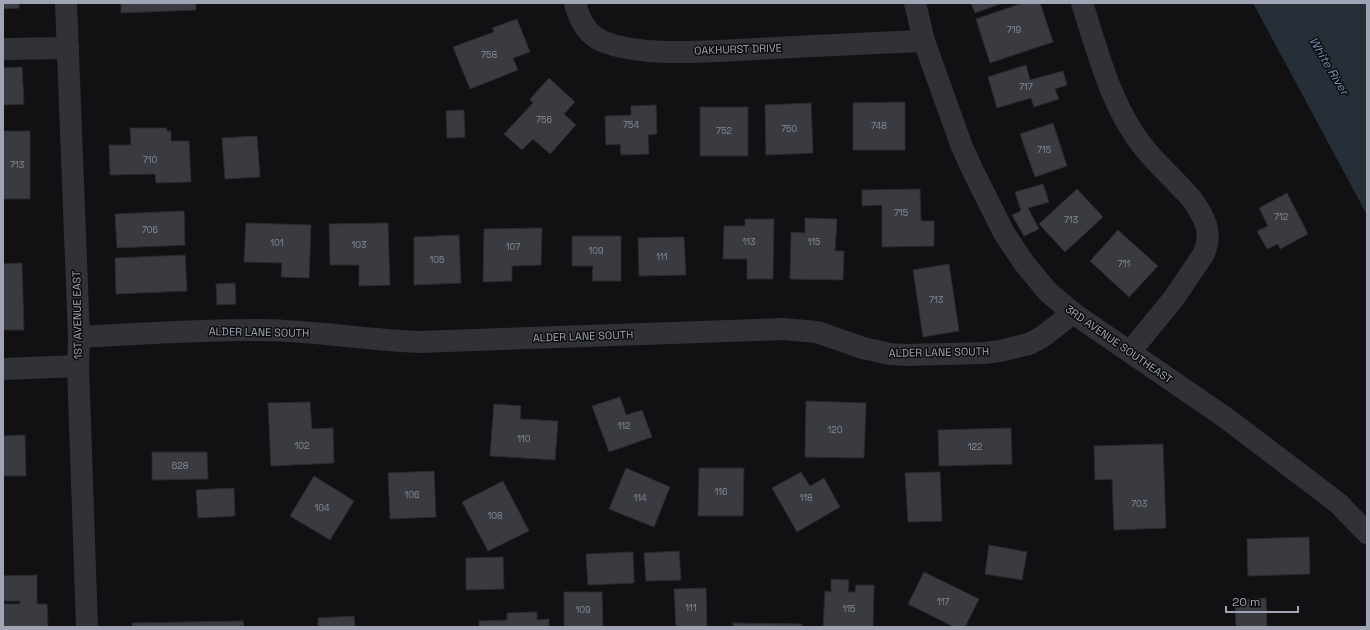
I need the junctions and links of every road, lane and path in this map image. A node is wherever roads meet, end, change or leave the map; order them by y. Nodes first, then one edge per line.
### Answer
1 (66, 3) edge
2 (575, 3) edge
3 (915, 3) edge
4 (1082, 3) edge
5 (924, 41) junction
6 (68, 48) junction
7 (3, 49) edge
8 (1073, 313) junction
9 (79, 337) junction
10 (1130, 352) junction
11 (78, 366) junction
12 (3, 369) edge
13 (1367, 533) edge
14 (87, 627) edge

1 - 6 street, 1ST AVENUE EAST
2 - 5 street, OAKHURST DRIVE
3 - 5 street, 3RD AVENUE SOUTHEAST
4 - 10 street
5 - 8 street, 3RD AVENUE SOUTHEAST
6 - 7 street
6 - 9 street, 1ST AVENUE EAST
8 - 9 street, ALDER LANE SOUTH
8 - 10 street, 3RD AVENUE SOUTHEAST
9 - 11 street, 1ST AVENUE EAST
10 - 13 street, 3RD AVENUE SOUTHEAST
11 - 12 street
11 - 14 street, 1ST AVENUE EAST

